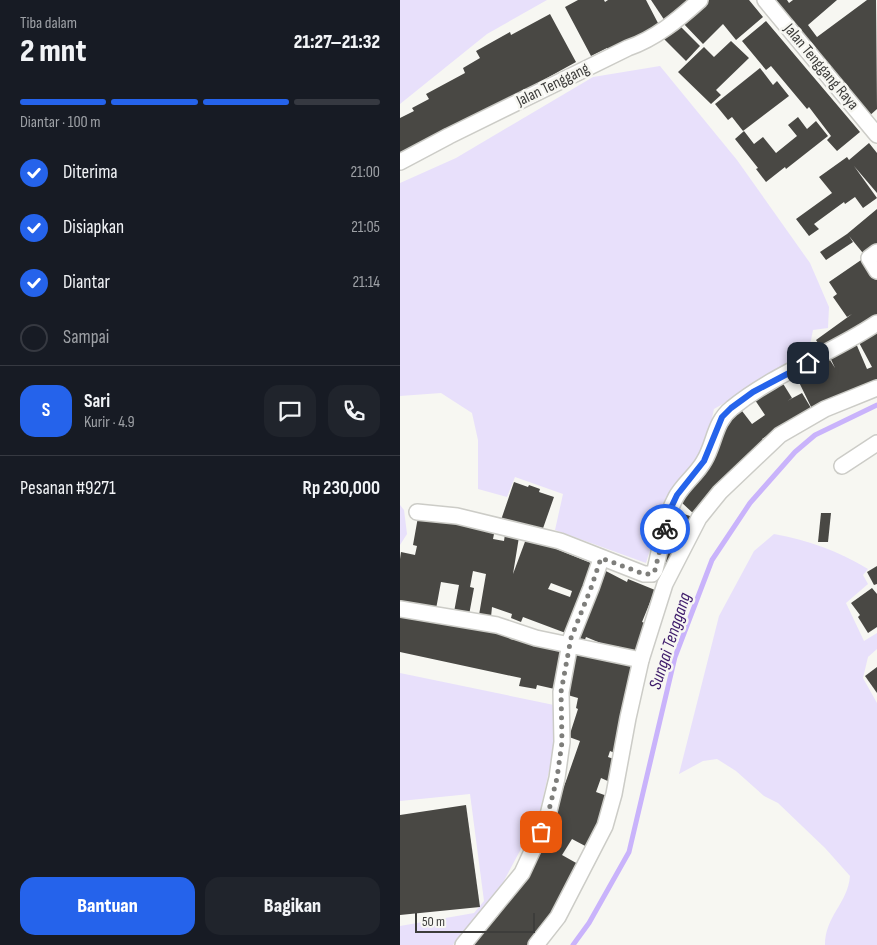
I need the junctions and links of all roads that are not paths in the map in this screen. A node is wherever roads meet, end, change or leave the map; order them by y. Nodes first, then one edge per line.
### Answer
1 (700, 0) edge
2 (765, 0) edge
3 (877, 135) edge
4 (400, 162) edge
5 (877, 252) edge
6 (877, 271) edge
7 (877, 323) edge
8 (877, 388) edge
9 (877, 443) edge
10 (842, 466) dead end
11 (417, 512) dead end
12 (601, 558) junction
13 (400, 609) edge
14 (570, 646) junction
15 (641, 660) junction
16 (464, 945) edge
17 (536, 945) edge

1 - 4 street, Jalan Tenggang
2 - 3 street, Jalan Tenggang Raya
5 - 6 street
7 - 12 street
8 - 15 street
9 - 10 street
11 - 12 street
12 - 14 street
13 - 14 street
14 - 15 street
14 - 16 street
15 - 17 street

